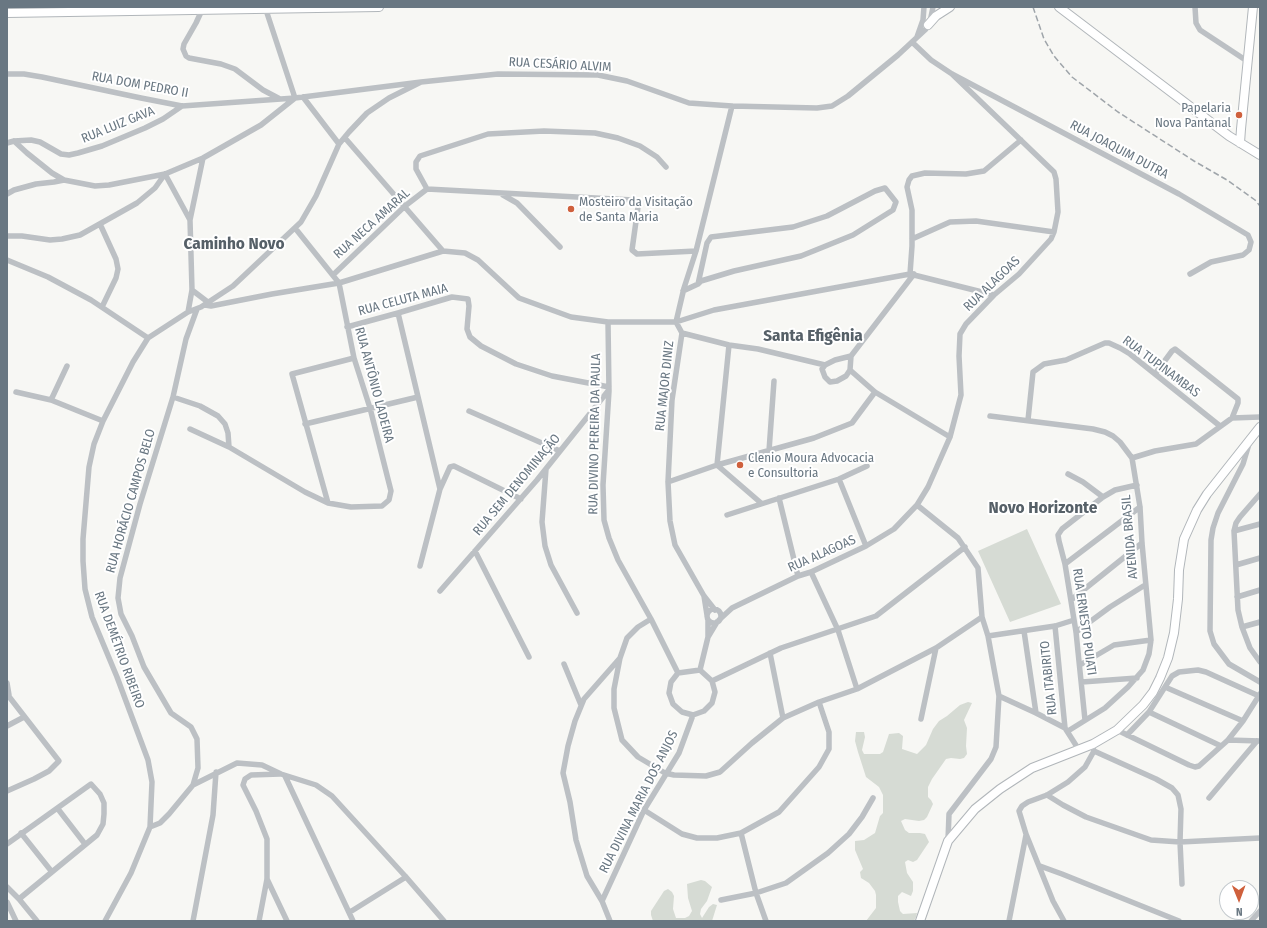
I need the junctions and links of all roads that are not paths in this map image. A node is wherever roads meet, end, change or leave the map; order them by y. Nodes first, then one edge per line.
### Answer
1 (379, 7) edge
2 (924, 7) edge
3 (933, 7) edge
4 (950, 7) edge
5 (1059, 7) edge
6 (1195, 7) edge
7 (1253, 7) edge
8 (222, 8) edge
9 (265, 8) edge
10 (136, 9) edge
11 (202, 10) junction
12 (11, 11) edge
13 (1066, 11) edge
14 (928, 26) junction
15 (917, 37) junction
16 (912, 42) junction
17 (1247, 61) junction
18 (7, 74) edge
19 (952, 74) junction
20 (421, 82) junction
21 (303, 97) junction
22 (294, 98) junction
23 (280, 99) junction
24 (182, 106) junction
25 (732, 106) junction
26 (1240, 129) junction
27 (1228, 136) junction
28 (345, 138) junction
29 (1021, 140) junction
30 (14, 141) junction
31 (7, 143) edge
32 (1240, 143) junction
33 (339, 144) junction
34 (1260, 155) edge
35 (203, 158) junction
36 (666, 167) dead end
37 (165, 174) junction
38 (64, 180) junction
39 (427, 189) junction
40 (7, 194) edge
41 (501, 194) junction
42 (405, 206) junction
43 (190, 220) junction
44 (100, 224) junction
45 (295, 228) junction
46 (1054, 232) junction
47 (7, 236) edge
48 (912, 239) junction
49 (560, 247) dead end
50 (443, 251) junction
51 (696, 251) junction
52 (7, 260) edge
53 (912, 274) junction
54 (1190, 274) dead end
55 (333, 275) junction
56 (339, 283) junction
57 (698, 284) junction
58 (192, 290) junction
59 (684, 291) junction
60 (994, 295) junction
61 (207, 304) junction
62 (102, 307) junction
63 (197, 309) junction
64 (188, 312) junction
65 (398, 313) junction
66 (608, 322) junction
67 (676, 322) junction
68 (347, 327) junction
69 (682, 333) junction
70 (148, 338) junction
71 (729, 345) junction
72 (851, 356) junction
73 (354, 358) junction
74 (826, 365) junction
75 (67, 366) dead end
76 (850, 370) junction
77 (1155, 374) junction
78 (774, 381) dead end
79 (609, 389) junction
80 (16, 392) dead end
81 (875, 392) junction
82 (173, 397) junction
83 (418, 397) junction
84 (51, 400) junction
85 (370, 408) junction
86 (468, 411) dead end
87 (990, 416) dead end
88 (1260, 417) edge
89 (1232, 418) junction
90 (1028, 420) junction
91 (103, 421) junction
92 (305, 424) junction
93 (1220, 426) junction
94 (1260, 427) edge
95 (190, 429) dead end
96 (950, 437) junction
97 (1250, 440) junction
98 (229, 447) junction
99 (560, 451) junction
100 (769, 451) junction
101 (1132, 458) junction
102 (717, 465) junction
103 (867, 466) dead end
104 (546, 469) junction
105 (1068, 474) dead end
106 (839, 479) junction
107 (668, 482) junction
108 (1137, 485) junction
109 (440, 489) junction
110 (1260, 494) edge
111 (1103, 497) junction
112 (521, 498) junction
113 (779, 498) junction
114 (328, 502) junction
115 (761, 503) junction
116 (918, 506) junction
117 (1140, 507) junction
118 (727, 515) dead end
119 (1260, 524) edge
120 (1234, 531) junction
121 (1142, 543) junction
122 (866, 546) junction
123 (965, 547) junction
124 (475, 551) junction
125 (1260, 558) edge
126 (1065, 564) junction
127 (1236, 565) junction
128 (420, 566) dead end
129 (811, 572) junction
130 (798, 576) junction
131 (1145, 585) junction
132 (1260, 590) edge
133 (440, 591) dead end
134 (704, 596) junction
135 (1237, 597) junction
136 (1070, 600) junction
137 (732, 608) junction
138 (716, 610) junction
139 (576, 613) dead end
140 (708, 617) junction
141 (982, 617) junction
142 (651, 619) junction
143 (1074, 620) junction
144 (718, 621) junction
145 (1260, 622) edge
146 (1055, 626) junction
147 (1242, 627) junction
148 (838, 630) junction
149 (1024, 631) junction
150 (1076, 632) junction
151 (988, 636) junction
152 (708, 638) junction
153 (1151, 640) junction
154 (936, 648) junction
155 (770, 653) junction
156 (529, 657) dead end
157 (620, 658) junction
158 (1260, 662) edge
159 (564, 664) dead end
160 (1080, 665) junction
161 (700, 670) junction
162 (678, 673) junction
163 (1137, 678) junction
164 (712, 681) junction
165 (1082, 682) junction
166 (1260, 682) edge
167 (7, 683) edge
168 (1165, 687) junction
169 (857, 689) junction
170 (8, 695) edge
171 (1259, 695) edge
172 (999, 696) junction
173 (819, 702) junction
174 (581, 705) junction
175 (1148, 712) junction
176 (1036, 713) junction
177 (693, 714) junction
178 (24, 717) junction
179 (783, 718) junction
180 (921, 719) dead end
181 (1085, 720) junction
182 (1242, 721) junction
183 (7, 726) edge
184 (1067, 730) junction
185 (1117, 730) junction
186 (1127, 735) junction
187 (1228, 740) junction
188 (1259, 741) edge
189 (1220, 746) junction
190 (1093, 747) junction
191 (1079, 750) junction
192 (216, 772) junction
193 (666, 774) junction
194 (283, 775) junction
195 (193, 785) junction
196 (7, 791) edge
197 (1047, 794) junction
198 (874, 798) dead end
199 (1209, 798) dead end
200 (58, 809) junction
201 (644, 810) junction
202 (150, 827) junction
203 (21, 833) junction
204 (741, 833) junction
205 (1026, 834) junction
206 (1260, 838) edge
207 (948, 841) junction
208 (1180, 842) junction
209 (7, 844) edge
210 (85, 844) junction
211 (1040, 866) junction
212 (52, 872) junction
213 (406, 877) junction
214 (267, 878) junction
215 (1182, 884) dead end
216 (7, 887) edge
217 (756, 893) junction
218 (19, 899) junction
219 (721, 900) dead end
220 (602, 901) junction
221 (7, 902) edge
222 (1260, 911) edge
223 (350, 912) junction
224 (442, 920) edge
225 (16, 921) edge
226 (37, 921) edge
227 (105, 921) edge
228 (193, 921) edge
229 (259, 921) edge
230 (287, 921) edge
231 (353, 921) edge
232 (610, 921) edge
233 (766, 921) edge
234 (920, 921) edge
235 (1009, 921) edge
236 (1064, 921) edge
237 (1179, 921) edge
238 (1251, 921) edge

1 - 9 main road
2 - 15 street
3 - 14 street
4 - 14 main road
5 - 13 main road
6 - 17 street
7 - 17 main road
8 - 9 main road
8 - 11 main road
9 - 22 street
10 - 11 main road
10 - 12 main road
11 - 23 street
13 - 27 main road
14 - 15 street, RUA CESÁRIO ALVIM
15 - 16 street, RUA CESÁRIO ALVIM
16 - 19 street, RUA JOAQUIM DUTRA
16 - 25 street, RUA CESÁRIO ALVIM
17 - 26 main road
18 - 24 street, RUA DOM PEDRO II
19 - 29 street, RUA ALAGOAS
19 - 54 street, RUA JOAQUIM DUTRA
20 - 21 street, RUA CESÁRIO ALVIM
20 - 25 street, RUA CESÁRIO ALVIM
20 - 28 street
21 - 22 street, RUA CESÁRIO ALVIM
21 - 33 street
22 - 23 street, RUA DOM PEDRO II
22 - 35 street
23 - 24 street, RUA DOM PEDRO II
24 - 30 street, RUA LUIZ GAVA
25 - 51 street
26 - 27 main road
26 - 32 main road
27 - 32 main road
28 - 33 street
28 - 42 street
29 - 46 street, RUA ALAGOAS
29 - 48 street
30 - 31 street, RUA LUIZ GAVA
30 - 38 street
32 - 34 main road
33 - 45 street
35 - 37 street
35 - 43 street
36 - 39 street
37 - 38 street
37 - 43 street
37 - 44 street
38 - 40 street
39 - 41 street
39 - 42 street, RUA NECA AMARAL
41 - 49 street
41 - 51 street
42 - 50 street
42 - 55 street, RUA NECA AMARAL
43 - 58 street
44 - 47 street
44 - 62 street
45 - 55 street, RUA ANTÔNIO LADEIRA
45 - 61 street
46 - 48 street
46 - 60 street, RUA ALAGOAS
48 - 53 street
50 - 56 street
50 - 66 street
51 - 59 street
52 - 62 street
53 - 60 street
53 - 67 street
53 - 72 street
55 - 56 street, RUA ANTÔNIO LADEIRA
56 - 61 street
56 - 68 street, RUA ANTÔNIO LADEIRA
57 - 57 street
57 - 59 street
58 - 61 street
58 - 64 street
59 - 67 street
60 - 96 street, RUA ALAGOAS
61 - 63 street, RUA DEMÉTRIO RIBEIRO
62 - 70 street
63 - 64 street, RUA DEMÉTRIO RIBEIRO
63 - 82 street, RUA HORÁCIO CAMPOS BELO
64 - 70 street, RUA DEMÉTRIO RIBEIRO
65 - 68 street, RUA CELUTA MAIA
65 - 79 street, RUA CELUTA MAIA
65 - 83 street
66 - 67 street
66 - 79 street, RUA DIVINO PEREIRA DA PAULA
67 - 69 street, RUA MAJOR DINIZ
68 - 73 street, RUA ANTÔNIO LADEIRA
69 - 71 street
69 - 107 street, RUA MAJOR DINIZ
70 - 91 street, RUA DEMÉTRIO RIBEIRO
71 - 74 street
71 - 102 street
72 - 74 street
72 - 76 street
73 - 85 street, RUA ANTÔNIO LADEIRA
73 - 92 street
74 - 76 street
75 - 84 street
76 - 81 street
77 - 89 street
77 - 90 street, RUA TUPINAMBAS
77 - 93 street, RUA TUPINAMBAS
78 - 100 street
79 - 99 street, RUA SEM DENOMINAÇÃO
79 - 142 street, RUA DIVINO PEREIRA DA PAULA
80 - 84 street
81 - 96 street
81 - 100 street
82 - 98 street
82 - 195 street, RUA HORÁCIO CAMPOS BELO
83 - 85 street
83 - 109 street
84 - 91 street
85 - 92 street
85 - 114 street, RUA ANTÔNIO LADEIRA
86 - 99 street
87 - 90 street, AVENIDA BRASIL
88 - 89 street
89 - 93 street
90 - 101 street, AVENIDA BRASIL
91 - 202 street, RUA DEMÉTRIO RIBEIRO
92 - 114 street
93 - 101 street
94 - 97 main road
95 - 98 street
96 - 116 street, RUA ALAGOAS
97 - 166 street
97 - 185 main road
98 - 114 street
99 - 104 street, RUA SEM DENOMINAÇÃO
100 - 102 street
101 - 108 street, AVENIDA BRASIL
102 - 107 street
102 - 115 street
103 - 106 street
104 - 112 street, RUA SEM DENOMINAÇÃO
104 - 139 street
105 - 111 street
106 - 113 street
106 - 122 street
107 - 134 street, RUA MAJOR DINIZ
108 - 111 street
108 - 117 street, AVENIDA BRASIL
109 - 112 street
109 - 128 street
110 - 120 street
111 - 126 street, RUA ERNESTO PUIATI
112 - 124 street, RUA SEM DENOMINAÇÃO
113 - 115 street
113 - 130 street
115 - 118 street
116 - 122 street, RUA ALAGOAS
116 - 123 street
117 - 121 street, AVENIDA BRASIL
117 - 126 street
119 - 120 street
120 - 127 street
121 - 131 street, AVENIDA BRASIL
121 - 136 street
122 - 129 street, RUA ALAGOAS
123 - 141 street
123 - 148 street
124 - 133 street, RUA SEM DENOMINAÇÃO
124 - 156 street
125 - 127 street
126 - 136 street, RUA ERNESTO PUIATI
127 - 135 street
129 - 130 street, RUA ALAGOAS
129 - 148 street
130 - 137 street, RUA ALAGOAS
131 - 150 street
131 - 153 street, AVENIDA BRASIL
132 - 135 street
134 - 138 street, RUA MAJOR DINIZ
134 - 140 street, RUA MAJOR DINIZ
135 - 147 street
136 - 143 street, RUA ERNESTO PUIATI
137 - 138 street, RUA ALAGOAS
137 - 144 street, RUA ALAGOAS
138 - 140 street
138 - 144 street
140 - 144 street
140 - 152 street, RUA ALAGOAS
141 - 151 street
141 - 154 street
142 - 157 street
142 - 162 street, RUA DIVINO PEREIRA DA PAULA
143 - 146 street
143 - 150 street, RUA ERNESTO PUIATI
144 - 152 street, RUA ALAGOAS
145 - 147 street
146 - 149 street
146 - 184 street, RUA ITABIRITO
147 - 158 street
148 - 155 street
148 - 169 street
149 - 151 street
149 - 176 street
150 - 160 street, RUA ERNESTO PUIATI
151 - 172 street
152 - 161 street, RUA ALAGOAS
153 - 160 street
153 - 163 street, AVENIDA BRASIL
154 - 169 street
154 - 180 street
155 - 164 street
155 - 179 street
157 - 174 street
157 - 193 street
159 - 174 street
160 - 165 street, RUA ERNESTO PUIATI
161 - 162 street
161 - 164 street
162 - 177 street
163 - 165 street
163 - 181 street, AVENIDA BRASIL
164 - 177 street
165 - 181 street, RUA ERNESTO PUIATI
167 - 170 street
168 - 171 street
168 - 175 street
168 - 182 street
169 - 173 street
170 - 178 street
171 - 182 street
172 - 176 street
172 - 207 street
173 - 179 street
173 - 204 street
174 - 220 street
175 - 186 street
175 - 189 street
176 - 184 street
177 - 193 street, RUA DIVINA MARIA DOS ANJOS
178 - 183 street
178 - 196 street
179 - 193 street
181 - 184 street, AVENIDA BRASIL
182 - 187 street
184 - 191 street
185 - 186 street
185 - 190 main road
186 - 189 street
187 - 188 street
187 - 189 street
188 - 199 street
190 - 191 main road
190 - 197 street
190 - 208 street
191 - 207 main road
192 - 194 street
192 - 195 street
192 - 228 street
193 - 201 street, RUA DIVINA MARIA DOS ANJOS
194 - 213 street
194 - 214 street
194 - 223 street
195 - 202 street, RUA HORÁCIO CAMPOS BELO
197 - 205 street
197 - 208 street
198 - 217 street
200 - 203 street
200 - 210 street
200 - 210 street
201 - 204 street
201 - 220 street, RUA DIVINA MARIA DOS ANJOS
202 - 227 street, RUA DEMÉTRIO RIBEIRO
203 - 209 street
203 - 212 street
204 - 217 street
205 - 211 street
205 - 235 street
206 - 208 street
207 - 234 main road
208 - 215 street
210 - 212 street
211 - 236 street
211 - 237 street
212 - 218 street
213 - 223 street
213 - 224 street
214 - 229 street
214 - 230 street
216 - 218 street
217 - 219 street
217 - 233 street
218 - 226 street
220 - 232 street
221 - 225 street
222 - 238 street
223 - 231 street

